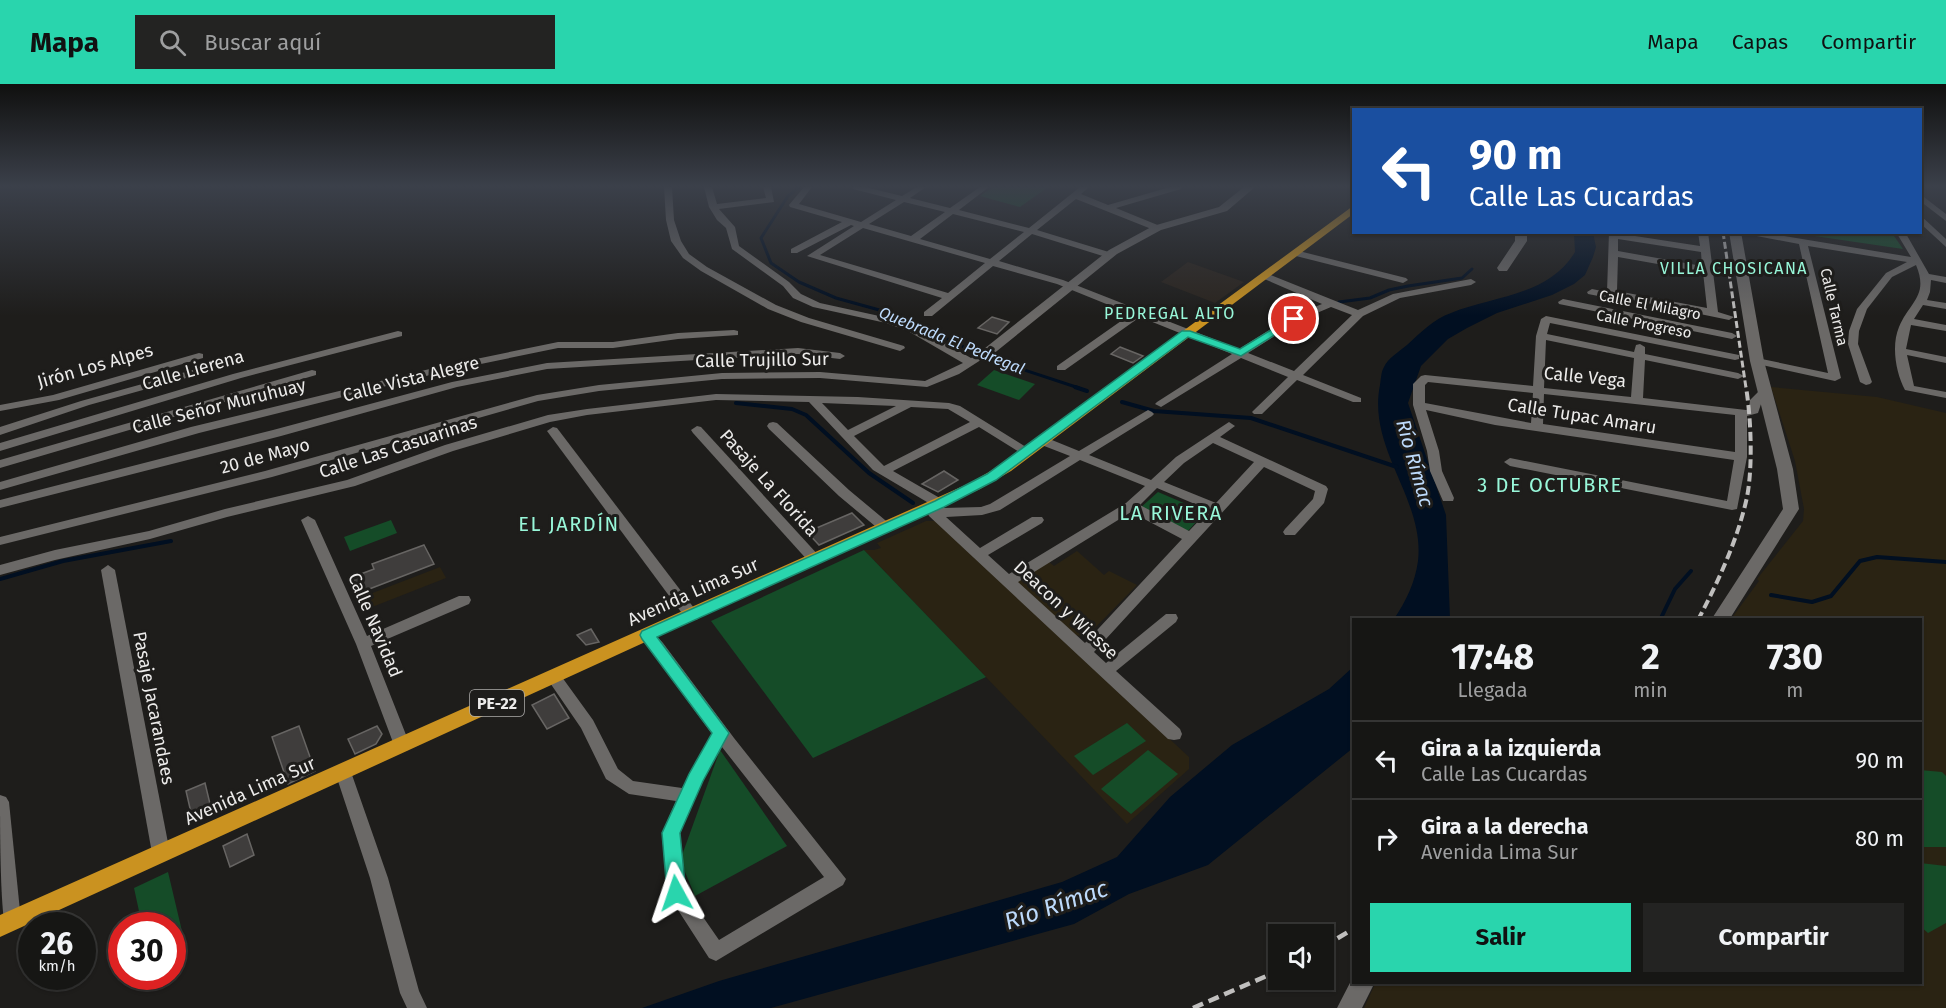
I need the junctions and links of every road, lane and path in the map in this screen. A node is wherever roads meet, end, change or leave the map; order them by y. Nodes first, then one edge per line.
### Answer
1 (673, 230) edge
2 (731, 230) edge
3 (834, 230) edge
4 (854, 230) edge
5 (881, 230) edge
6 (925, 230) edge
7 (1027, 230) edge
8 (1153, 230) edge
9 (1325, 230) edge
10 (1932, 230) edge
11 (1031, 231) junction
12 (1521, 234) edge
13 (1614, 234) edge
14 (1703, 234) edge
15 (1738, 234) edge
16 (1750, 234) edge
17 (1901, 234) edge
18 (913, 239) junction
19 (1803, 243) junction
20 (1946, 244) edge
21 (1705, 250) junction
22 (794, 251) dead end
23 (1295, 253) junction
24 (1614, 253) junction
25 (1109, 255) junction
26 (1917, 261) junction
27 (993, 263) junction
28 (1503, 268) dead end
29 (1707, 270) junction
30 (1264, 276) junction
31 (1923, 276) junction
32 (1403, 280) dead end
33 (1946, 280) edge
34 (1471, 282) dead end
35 (1070, 287) junction
36 (1592, 292) dead end
37 (950, 297) junction
38 (1921, 302) junction
39 (1563, 303) dead end
40 (1328, 305) junction
41 (1946, 306) edge
42 (928, 314) dead end
43 (1138, 314) junction
44 (1359, 314) junction
45 (1729, 317) dead end
46 (1641, 318) junction
47 (1907, 321) junction
48 (1946, 328) edge
49 (734, 333) dead end
50 (1186, 333) junction
51 (398, 334) dead end
52 (1541, 336) junction
53 (1732, 336) dead end
54 (1640, 338) junction
55 (900, 348) dead end
56 (1902, 351) junction
57 (1241, 353) junction
58 (199, 356) dead end
59 (840, 356) dead end
60 (982, 356) joint
61 (1639, 356) junction
62 (1735, 357) dead end
63 (1946, 360) edge
64 (236, 361) dead end
65 (1757, 361) junction
66 (971, 363) junction
67 (1061, 369) dead end
68 (312, 373) dead end
69 (1296, 375) junction
70 (1738, 376) dead end
71 (1866, 382) dead end
72 (1538, 390) junction
73 (1764, 392) junction
74 (1946, 395) edge
75 (537, 398) joint
76 (813, 400) junction
77 (1357, 400) dead end
78 (1636, 400) junction
79 (909, 404) junction
80 (1161, 404) dead end
81 (1419, 405) junction
82 (0, 408) edge
83 (1258, 412) dead end
84 (1741, 412) junction
85 (1148, 414) dead end
86 (979, 422) junction
87 (773, 426) dead end
88 (1229, 426) dead end
89 (1537, 427) junction
90 (697, 430) dead end
91 (0, 431) edge
92 (553, 431) dead end
93 (847, 435) junction
94 (1212, 438) junction
95 (1043, 441) junction
96 (0, 447) edge
97 (1028, 452) junction
98 (1082, 455) junction
99 (1741, 458) junction
100 (1261, 462) junction
101 (1510, 462) dead end
102 (0, 465) edge
103 (884, 471) junction
104 (1154, 484) junction
105 (0, 486) edge
106 (1448, 498) dead end
107 (0, 504) edge
108 (1131, 506) junction
109 (937, 508) junction
110 (1218, 509) junction
111 (308, 520) dead end
112 (1037, 520) dead end
113 (886, 528) junction
114 (1290, 532) dead end
115 (1191, 538) junction
116 (0, 541) edge
117 (979, 555) junction
118 (814, 560) junction
119 (0, 570) edge
120 (108, 570) dead end
121 (1007, 582) junction
122 (464, 600) dead end
123 (692, 616) junction
124 (1171, 618) dead end
125 (1721, 618) edge
126 (647, 635) junction
127 (363, 644) junction
128 (1084, 653) junction
129 (1105, 672) junction
130 (554, 677) junction
131 (721, 733) junction
132 (1174, 734) dead end
133 (402, 745) junction
134 (343, 772) junction
135 (687, 796) junction
136 (0, 802) edge
137 (161, 853) junction
138 (6, 923) edge
139 (1362, 984) edge
140 (417, 1008) edge
141 (1349, 1008) edge

1 - 55 street
2 - 66 street
3 - 22 street
4 - 37 street
5 - 18 street
6 - 18 street
7 - 11 street
8 - 25 street
9 - 23 highway, Avenida Lima Sur / PE-22
10 - 20 street
11 - 25 street
11 - 27 street
12 - 28 street
13 - 21 street
13 - 24 street
14 - 21 street
15 - 65 street
16 - 19 street
17 - 26 street
18 - 27 street
19 - 26 street
19 - 65 street, Calle Tarma
21 - 29 street
23 - 30 highway, Avenida Lima Sur / PE-22
23 - 32 street
24 - 29 street
24 - 29 street
25 - 35 street
26 - 31 street
26 - 71 street
27 - 35 street
27 - 37 street
30 - 40 street
30 - 50 highway, Avenida Lima Sur / PE-22
31 - 33 street
31 - 38 street
34 - 44 street
35 - 43 street
35 - 60 street
36 - 45 street
37 - 42 street
38 - 41 street
38 - 47 street
39 - 46 street, Calle El Milagro
40 - 44 street
40 - 57 street
43 - 50 street
43 - 67 street
44 - 69 street
46 - 53 street, Calle El Milagro
46 - 54 street
47 - 48 street
47 - 56 street
49 - 105 street, Calle Señor Muruhuay
50 - 57 street
50 - 95 highway, Avenida Lima Sur / PE-22
51 - 96 street, Calle Lierena
52 - 54 street, Calle Progreso
52 - 61 street
52 - 72 street
54 - 61 street
54 - 62 street, Calle Progreso
56 - 63 street
56 - 74 street
57 - 69 street
57 - 80 street
58 - 82 street, Jirón Los Alpes
59 - 107 street, Calle Vista Alegre
60 - 66 street, Calle Trujillo Sur
61 - 70 street
61 - 78 street
64 - 91 street
65 - 73 street
66 - 75 street, Calle Trujillo Sur
68 - 102 street
69 - 77 street
69 - 83 street
72 - 78 street, Calle Vega
72 - 81 street, Calle Vega
72 - 89 street
73 - 84 street
73 - 125 street
75 - 116 street, 20 de Mayo
76 - 79 street, Calle Las Casuarinas
76 - 93 street
76 - 119 street, Calle Las Casuarinas
78 - 84 street, Calle Vega
79 - 86 street, Calle Las Casuarinas
79 - 93 street
81 - 89 street, Calle Tupac Amaru
81 - 106 street
84 - 99 street
85 - 98 street
86 - 97 street, Calle Las Casuarinas
86 - 103 street
87 - 113 street
88 - 94 street
89 - 99 street, Calle Tupac Amaru
90 - 118 street, Pasaje La Florida
92 - 123 street
93 - 103 street
94 - 100 street
94 - 104 street
95 - 97 highway, Avenida Lima Sur / PE-22
95 - 98 street
97 - 109 highway, Avenida Lima Sur / PE-22
98 - 104 street
98 - 109 street
99 - 101 street
100 - 110 street
100 - 114 street
103 - 109 street
104 - 108 street
104 - 110 street
108 - 115 street
108 - 121 street
109 - 113 highway, Avenida Lima Sur / PE-22
109 - 117 street, Deacon y Wiesse
110 - 115 street
111 - 127 street, Calle Navidad
112 - 117 street
113 - 118 highway, Avenida Lima Sur / PE-22
115 - 128 street
117 - 121 street, Deacon y Wiesse
118 - 123 highway, Avenida Lima Sur / PE-22
120 - 137 street, Pasaje Jacarandaes
121 - 128 street, Deacon y Wiesse
122 - 127 street
123 - 126 highway, Avenida Lima Sur / PE-22
124 - 129 street
126 - 130 highway, Avenida Lima Sur / PE-22
126 - 131 street
127 - 133 street, Calle Navidad
128 - 129 street, Deacon y Wiesse
129 - 132 street, Deacon y Wiesse
130 - 133 highway, Avenida Lima Sur / PE-22
130 - 135 street
131 - 135 street
131 - 135 street
133 - 134 highway, Avenida Lima Sur / PE-22
134 - 137 highway, Avenida Lima Sur / PE-22
134 - 140 street
136 - 138 street
137 - 138 highway, Avenida Lima Sur / PE-22
139 - 141 street

